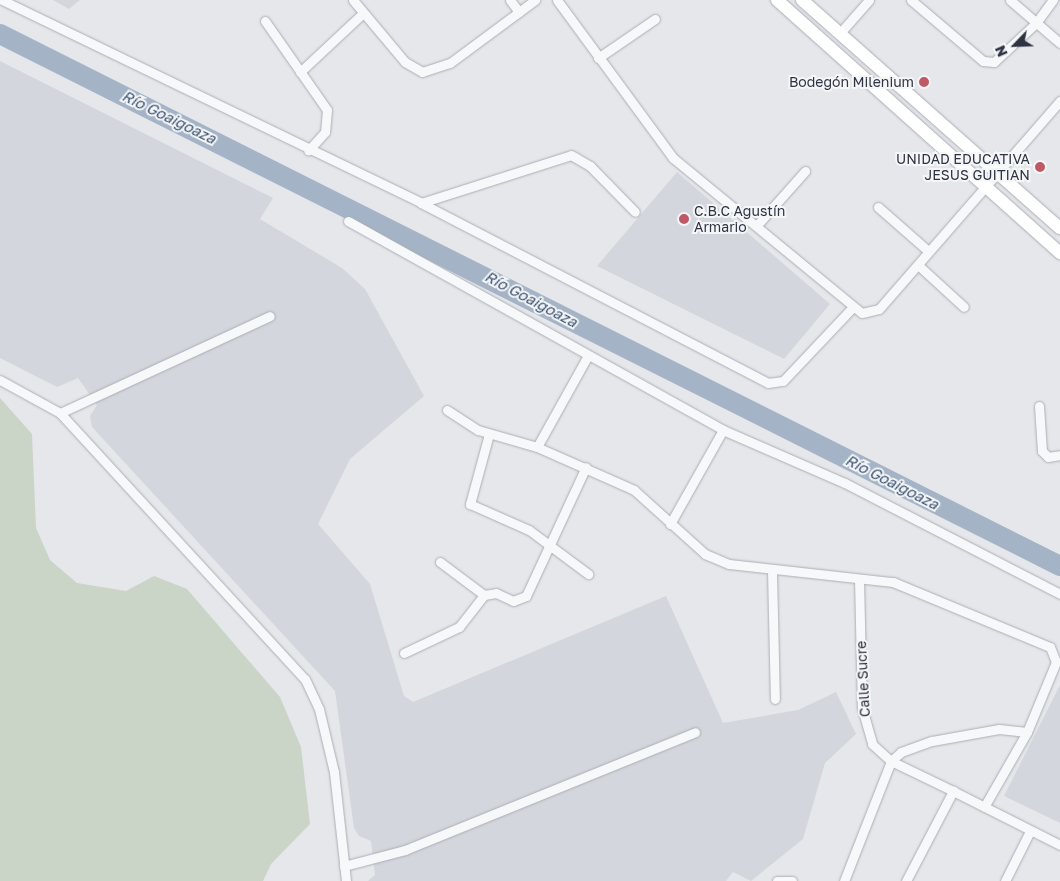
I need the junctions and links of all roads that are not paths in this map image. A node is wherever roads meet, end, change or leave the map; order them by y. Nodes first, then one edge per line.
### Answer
1 (2, 0) edge
2 (352, 0) edge
3 (510, 0) edge
4 (535, 0) edge
5 (557, 0) edge
6 (776, 0) edge
7 (802, 0) edge
8 (869, 0) edge
9 (911, 0) edge
10 (1010, 0) edge
11 (1054, 0) edge
12 (519, 12) junction
13 (362, 14) junction
14 (655, 19) dead end
15 (265, 21) dead end
16 (1036, 23) junction
17 (840, 33) junction
18 (1060, 43) edge
19 (598, 58) junction
20 (300, 72) junction
21 (1060, 101) edge
22 (308, 151) junction
23 (805, 171) dead end
24 (999, 171) junction
25 (986, 186) junction
26 (421, 203) junction
27 (878, 207) dead end
28 (635, 212) dead end
29 (348, 221) dead end
30 (758, 224) junction
31 (1060, 228) edge
32 (928, 251) junction
33 (1060, 253) edge
34 (918, 265) junction
35 (853, 307) junction
36 (964, 307) dead end
37 (270, 316) dead end
38 (587, 357) junction
39 (0, 380) edge
40 (1040, 406) dead end
41 (447, 410) dead end
42 (60, 413) junction
43 (723, 430) junction
44 (489, 434) junction
45 (537, 447) junction
46 (1060, 455) edge
47 (586, 467) junction
48 (670, 524) junction
49 (549, 544) junction
50 (440, 562) dead end
51 (772, 571) junction
52 (588, 574) dead end
53 (859, 579) junction
54 (1060, 594) edge
55 (484, 595) junction
56 (404, 653) dead end
57 (1058, 658) edge
58 (775, 699) dead end
59 (695, 732) dead end
60 (1027, 732) junction
61 (891, 761) junction
62 (953, 791) junction
63 (984, 806) junction
64 (1030, 831) junction
65 (1060, 845) edge
66 (344, 866) junction
67 (346, 881) edge
68 (776, 881) edge
69 (792, 881) edge
70 (844, 881) edge
71 (906, 881) edge
72 (1005, 881) edge

1 - 22 street
2 - 13 street
3 - 12 street
4 - 12 street
5 - 19 street
6 - 25 main road
7 - 17 main road
8 - 17 street
9 - 16 street
10 - 16 street
11 - 16 street
12 - 13 street
13 - 20 street
14 - 19 street
15 - 20 street
16 - 18 street
17 - 24 main road
19 - 30 street
20 - 22 street
21 - 24 street
22 - 26 street
23 - 30 street
24 - 25 street
24 - 31 main road
25 - 32 street
25 - 33 main road
26 - 28 street
26 - 35 street
27 - 32 street
29 - 38 street
30 - 35 street
32 - 34 street
34 - 35 street
34 - 36 street
37 - 42 street
38 - 43 street
38 - 45 street
39 - 42 street
40 - 46 street
41 - 44 street
42 - 66 street
43 - 48 street
43 - 54 street
44 - 45 street
44 - 49 street
45 - 47 street
47 - 48 street
47 - 49 street
48 - 51 street
49 - 52 street
49 - 55 street
50 - 55 street
51 - 53 street
51 - 58 street
53 - 57 street
53 - 61 street, Calle Sucre
55 - 56 street
57 - 60 street
59 - 66 street
60 - 61 street
60 - 63 street
61 - 62 street, Calle Sucre
61 - 70 street
62 - 63 street, Calle Sucre
62 - 71 street
63 - 64 street, Calle Sucre
64 - 65 street, Calle Sucre
64 - 72 street
66 - 67 street
68 - 69 street

